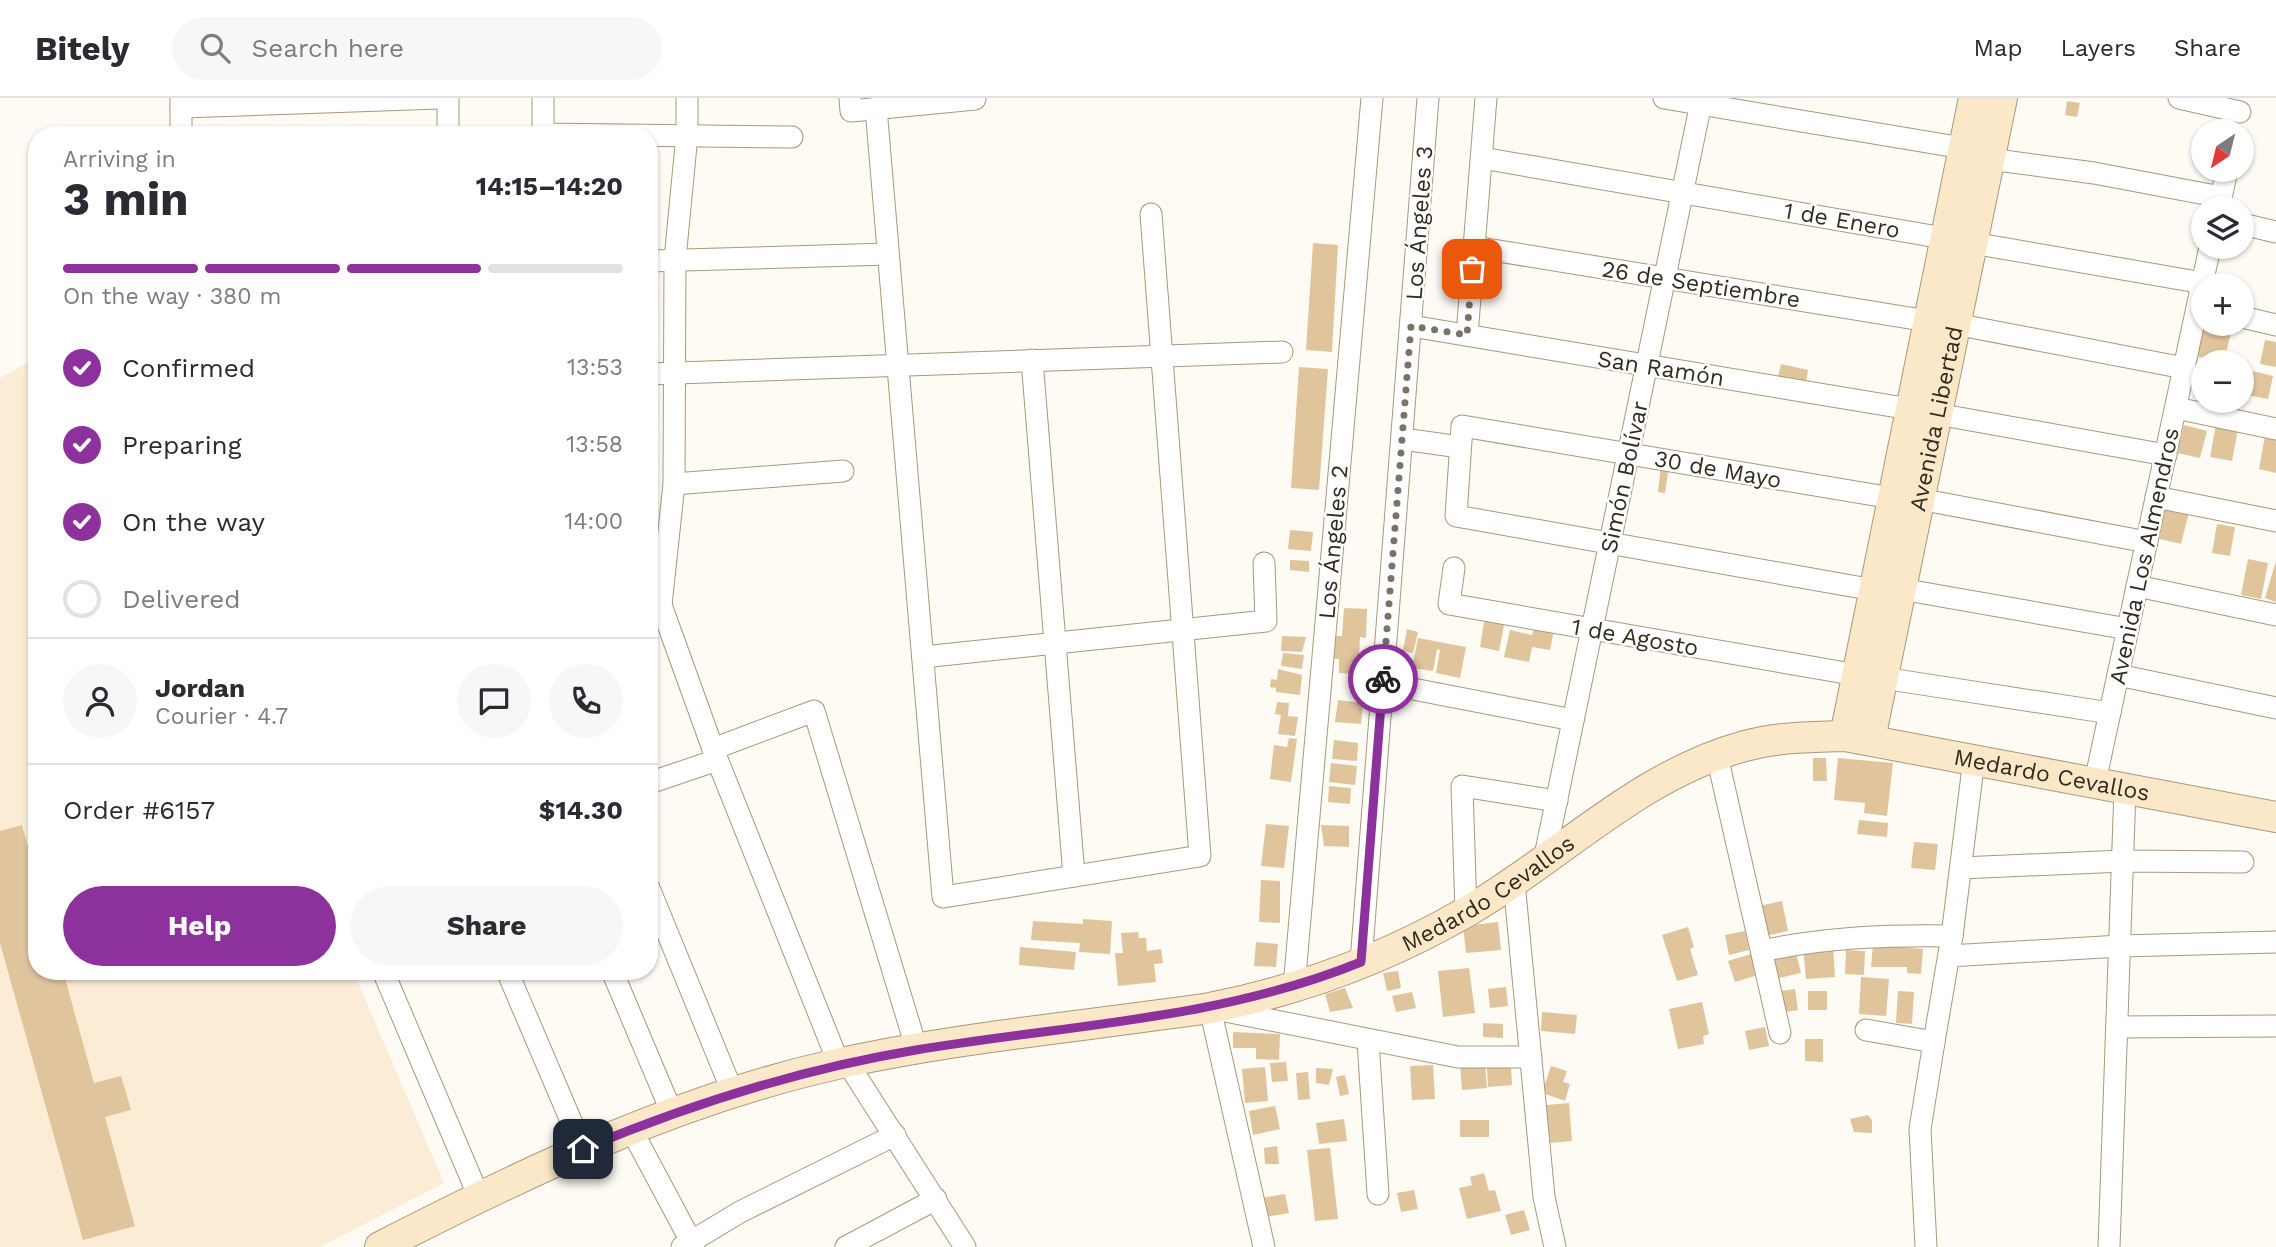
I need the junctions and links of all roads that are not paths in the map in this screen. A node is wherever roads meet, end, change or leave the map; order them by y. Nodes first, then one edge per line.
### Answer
1 (439, 98) edge
2 (448, 98) edge
3 (543, 98) edge
4 (687, 98) edge
5 (850, 98) edge
6 (1372, 98) edge
7 (1428, 98) edge
8 (1486, 98) edge
9 (1664, 98) edge
10 (1974, 98) edge
11 (2002, 98) edge
12 (2179, 98) edge
13 (975, 99) edge
14 (327, 100) edge
15 (1701, 101) edge
16 (181, 103) edge
17 (876, 108) junction
18 (2239, 114) edge
19 (181, 126) edge
20 (448, 126) edge
21 (543, 126) edge
22 (658, 135) edge
23 (687, 135) junction
24 (792, 137) dead end
25 (1976, 154) junction
26 (1482, 158) junction
27 (1682, 193) junction
28 (2191, 196) edge
29 (1151, 214) dead end
30 (2254, 227) edge
31 (2276, 232) edge
32 (1958, 240) junction
33 (1474, 247) junction
34 (888, 254) junction
35 (675, 259) junction
36 (658, 260) edge
37 (1665, 278) junction
38 (2191, 281) edge
39 (2254, 320) edge
40 (1941, 323) junction
41 (2276, 325) edge
42 (1411, 326) junction
43 (1467, 335) junction
44 (2193, 336) edge
45 (1282, 352) dead end
46 (1162, 356) junction
47 (1032, 360) junction
48 (1647, 365) junction
49 (2185, 368) junction
50 (676, 372) junction
51 (658, 373) edge
52 (2176, 408) junction
53 (1923, 411) junction
54 (2276, 429) edge
55 (1461, 436) junction
56 (1403, 439) junction
57 (1628, 454) junction
58 (2165, 455) junction
59 (843, 471) dead end
60 (674, 484) junction
61 (2157, 497) junction
62 (1906, 499) junction
63 (2276, 521) edge
64 (2147, 542) junction
65 (1609, 545) junction
66 (658, 559) edge
67 (1264, 563) dead end
68 (1454, 568) dead end
69 (2137, 586) junction
70 (1888, 590) junction
71 (658, 607) edge
72 (2276, 615) edge
73 (2128, 629) junction
74 (1183, 630) junction
75 (1592, 631) junction
76 (1055, 643) junction
77 (923, 657) junction
78 (2118, 675) junction
79 (1870, 677) junction
80 (1382, 683) junction
81 (2276, 708) edge
82 (2110, 713) junction
83 (1573, 720) junction
84 (1858, 737) junction
85 (715, 755) junction
86 (1717, 756) junction
87 (1974, 759) junction
88 (658, 779) edge
89 (2095, 782) junction
90 (2126, 789) junction
91 (1557, 801) junction
92 (2276, 817) edge
93 (1545, 856) junction
94 (2123, 861) junction
95 (2243, 862) dead end
96 (1961, 868) junction
97 (1074, 876) junction
98 (1514, 882) junction
99 (658, 910) edge
100 (1466, 912) junction
101 (2276, 942) edge
102 (1951, 946) junction
103 (2120, 946) junction
104 (1762, 951) junction
105 (1361, 962) junction
106 (387, 980) edge
107 (511, 980) edge
108 (616, 980) edge
109 (1294, 987) junction
110 (1210, 1008) junction
111 (2276, 1026) edge
112 (2117, 1027) junction
113 (1866, 1030) dead end
114 (1780, 1033) dead end
115 (1368, 1041) junction
116 (1934, 1042) junction
117 (917, 1050) junction
118 (1531, 1057) junction
119 (843, 1063) junction
120 (733, 1093) junction
121 (672, 1114) junction
122 (631, 1129) junction
123 (895, 1135) junction
124 (583, 1149) junction
125 (1378, 1194) dead end
126 (479, 1197) junction
127 (936, 1199) junction
128 (420, 1238) edge
129 (689, 1245) edge
130 (380, 1247) edge
131 (846, 1247) edge
132 (965, 1247) edge
133 (1264, 1247) edge
134 (1555, 1247) edge
135 (1926, 1247) edge
136 (2109, 1247) edge

1 - 14 street
2 - 20 street
3 - 21 street
4 - 23 street
5 - 17 street
6 - 109 street, Los Ángeles 2
7 - 42 street, Los Ángeles 3
8 - 26 street
9 - 15 street
10 - 25 street, Avenida Libertad
11 - 25 street, Avenida Libertad
12 - 18 street
13 - 17 street
14 - 16 street
15 - 25 street
15 - 27 street, Simón Bolívar
16 - 19 street
17 - 34 street
22 - 23 street
23 - 24 street
23 - 35 street
25 - 28 street
25 - 32 street, Avenida Libertad
26 - 27 street, 1 de Enero
26 - 33 street
27 - 32 street, 1 de Enero
27 - 37 street, Simón Bolívar
29 - 46 street
30 - 31 street
32 - 38 street, 1 de Enero
32 - 40 street, Avenida Libertad
33 - 37 street, 26 de Septiembre
33 - 43 street
34 - 35 street
34 - 77 street
35 - 36 street
35 - 50 street
37 - 40 street, 26 de Septiembre
37 - 48 street, Simón Bolívar
39 - 41 street
40 - 49 street, 26 de Septiembre
40 - 53 street, Avenida Libertad
42 - 43 street, San Ramón
42 - 56 street, Los Ángeles 3
43 - 48 street, San Ramón
44 - 49 street, Avenida Los Almendros
45 - 46 street
46 - 47 street
46 - 74 street
47 - 50 street
47 - 76 street
48 - 53 street, San Ramón
48 - 57 street, Simón Bolívar
49 - 52 street, Avenida Los Almendros
50 - 51 street
50 - 60 street
52 - 54 street
52 - 58 street, Avenida Los Almendros
53 - 58 street, San Ramón
53 - 62 street, Avenida Libertad
55 - 56 street, 30 de Mayo
55 - 57 street, 30 de Mayo
55 - 65 street
56 - 80 street, Los Ángeles 3
57 - 62 street, 30 de Mayo
57 - 65 street, Simón Bolívar
58 - 61 street, Avenida Los Almendros
59 - 60 street
60 - 66 street
61 - 63 street
61 - 64 street, Avenida Los Almendros
62 - 64 street, 30 de Mayo
62 - 70 street, Avenida Libertad
64 - 69 street, Avenida Los Almendros
65 - 70 street
65 - 75 street, Simón Bolívar
67 - 74 street
68 - 75 street, 1 de Agosto
69 - 72 street
69 - 73 street, Avenida Los Almendros
70 - 73 street
70 - 79 street, Avenida Libertad
71 - 85 street
73 - 78 street, Avenida Los Almendros
74 - 76 street
74 - 97 street
75 - 79 street, 1 de Agosto
75 - 83 street, Simón Bolívar
76 - 77 street
76 - 97 street
77 - 97 street
78 - 81 street
78 - 82 street, Avenida Los Almendros
79 - 82 street, 1 de Agosto
79 - 84 street, Avenida Libertad
80 - 83 street
80 - 105 street, Los Ángeles 3
82 - 89 street, Avenida Los Almendros
83 - 91 street, Simón Bolívar
84 - 86 street, Medardo Cevallos
84 - 87 street, Medardo Cevallos
85 - 88 street
85 - 117 street
85 - 119 street
86 - 93 street, Medardo Cevallos
86 - 104 street
87 - 89 street, Medardo Cevallos
87 - 96 street
89 - 90 street, Medardo Cevallos
90 - 92 street, Medardo Cevallos
90 - 94 street
91 - 93 street, Simón Bolívar
91 - 100 street
93 - 98 street, Medardo Cevallos
94 - 95 street
94 - 96 street
94 - 103 street
96 - 102 street
98 - 100 street, Medardo Cevallos
98 - 118 street
99 - 120 street
100 - 105 street, Medardo Cevallos
101 - 103 street
102 - 103 street
102 - 104 street
102 - 116 street
103 - 112 street
104 - 114 street
105 - 109 street, Medardo Cevallos
106 - 126 street
107 - 124 street
108 - 121 street
109 - 110 street, Medardo Cevallos
110 - 115 street
110 - 117 street, Medardo Cevallos
110 - 133 street
111 - 112 street
112 - 136 street
113 - 116 street
115 - 118 street
115 - 125 street
116 - 135 street
117 - 119 street, Medardo Cevallos
118 - 134 street
119 - 120 street, Medardo Cevallos
119 - 123 street
120 - 121 street, Medardo Cevallos
121 - 122 street, Medardo Cevallos
122 - 124 street, Medardo Cevallos
122 - 129 street
123 - 127 street
123 - 129 street
124 - 126 street, Medardo Cevallos
126 - 128 street, Medardo Cevallos
127 - 131 street
127 - 132 street
128 - 130 street, Medardo Cevallos

